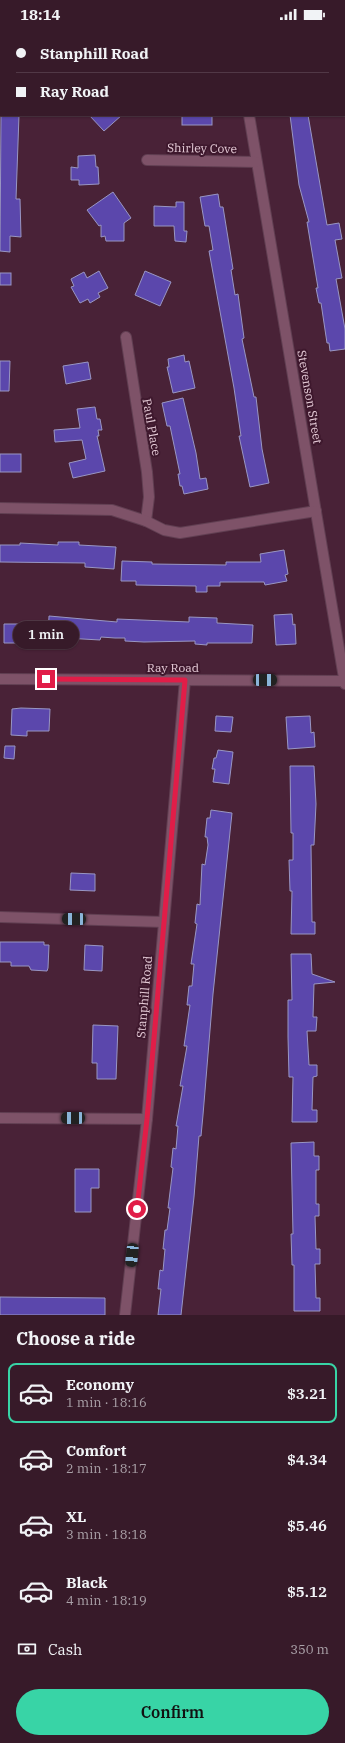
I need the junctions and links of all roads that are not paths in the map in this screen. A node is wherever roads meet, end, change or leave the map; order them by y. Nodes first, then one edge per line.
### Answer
1 (248, 116) edge
2 (148, 160) dead end
3 (256, 162) junction
4 (126, 337) dead end
5 (0, 508) edge
6 (316, 511) junction
7 (146, 521) junction
8 (0, 679) edge
9 (185, 680) junction
10 (345, 682) edge
11 (0, 918) edge
12 (164, 922) junction
13 (0, 1118) edge
14 (147, 1119) junction
15 (125, 1315) edge

1 - 3 street, Stevenson Street
2 - 3 street, Shirley Cove
3 - 6 street, Stevenson Street
4 - 7 street, Paul Place
5 - 7 street
6 - 7 street
6 - 10 street, Stevenson Street
8 - 9 street, Ray Road
9 - 10 street, Ray Road
9 - 12 street, Stanphill Road
11 - 12 street
12 - 14 street, Stanphill Road
13 - 14 street
14 - 15 street, Stanphill Road

